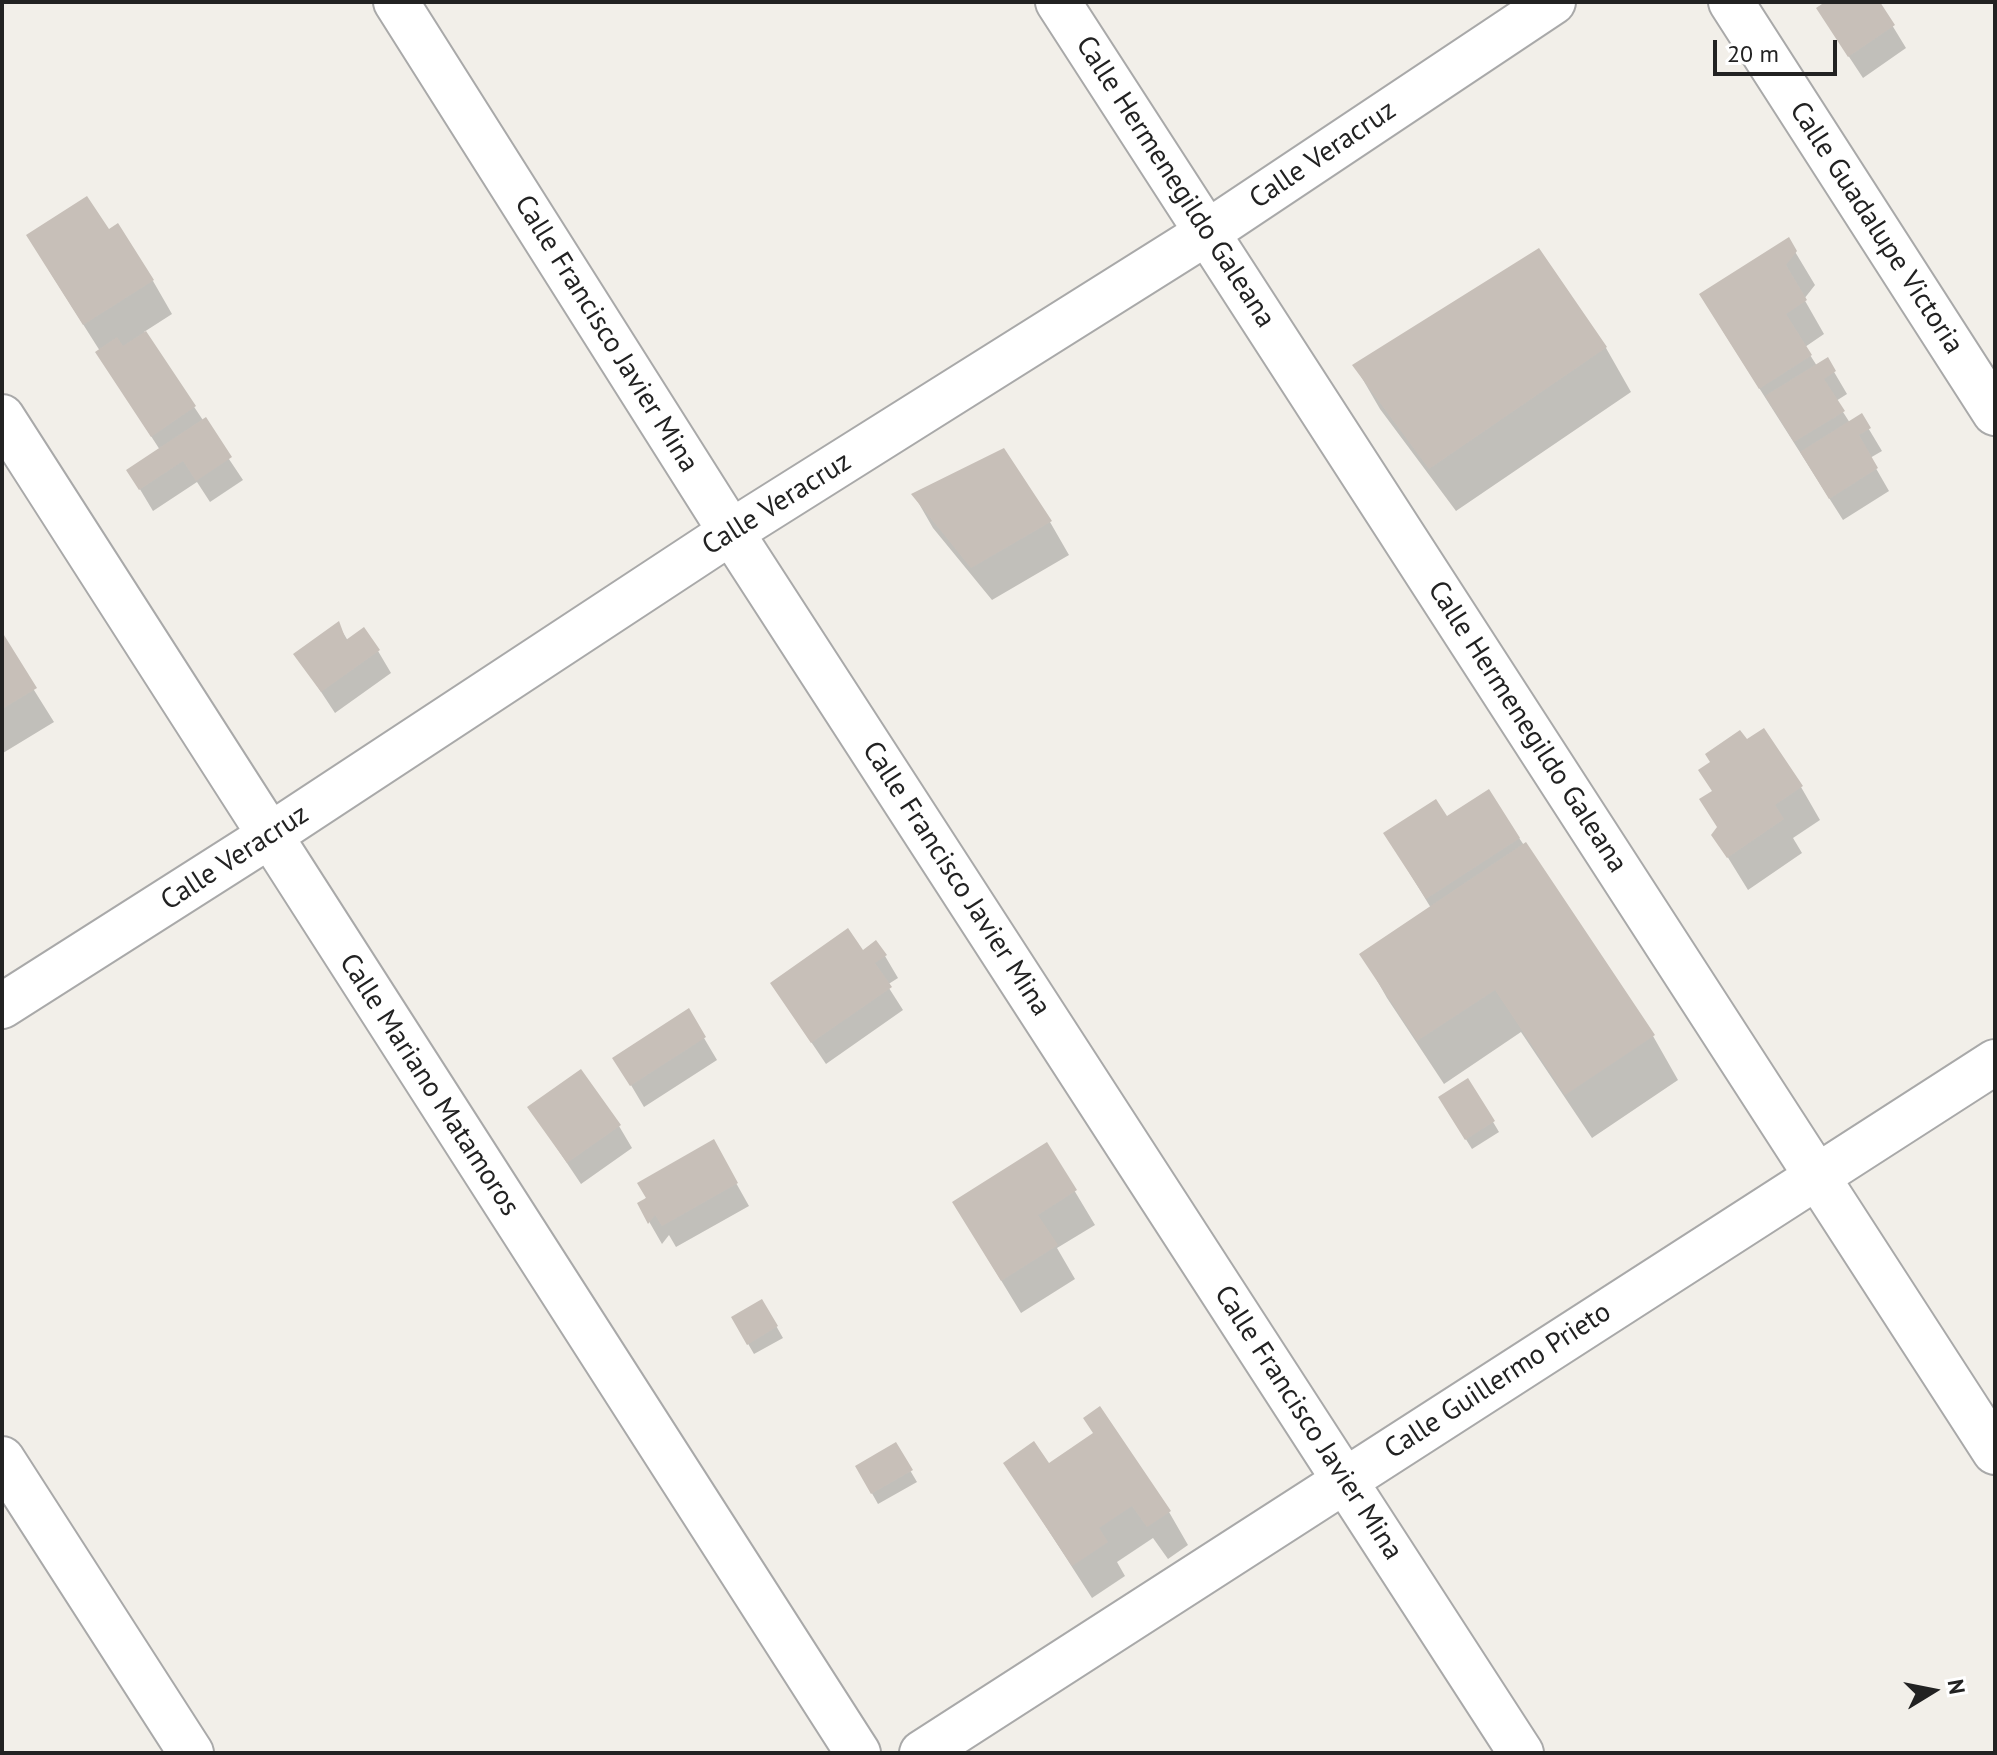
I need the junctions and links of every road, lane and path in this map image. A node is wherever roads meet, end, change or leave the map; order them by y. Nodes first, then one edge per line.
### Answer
1 (396, 2) edge
2 (1058, 2) edge
3 (1553, 2) edge
4 (1731, 2) edge
5 (1208, 232) junction
6 (1995, 413) edge
7 (2, 417) edge
8 (731, 532) junction
9 (269, 836) junction
10 (2, 1006) edge
11 (1995, 1062) edge
12 (1817, 1176) junction
13 (1995, 1452) edge
14 (2, 1459) edge
15 (1345, 1480) junction
16 (191, 1753) edge
17 (858, 1753) edge
18 (922, 1753) edge
19 (1521, 1753) edge

1 - 8 street, Calle Francisco Javier Mina
2 - 5 street, Calle Hermenegildo Galeana
3 - 5 street, Calle Veracruz
4 - 6 street, Calle Guadalupe Victoria
5 - 8 street, Calle Veracruz
5 - 12 street, Calle Hermenegildo Galeana
7 - 9 street, Calle Mariano Matamoros
8 - 9 street, Calle Veracruz
8 - 15 street, Calle Francisco Javier Mina
9 - 10 street, Calle Veracruz
9 - 17 street, Calle Mariano Matamoros
11 - 12 street, Calle Guillermo Prieto
12 - 13 street, Calle Hermenegildo Galeana
12 - 15 street, Calle Guillermo Prieto
14 - 16 street
15 - 18 street, Calle Guillermo Prieto
15 - 19 street, Calle Francisco Javier Mina

